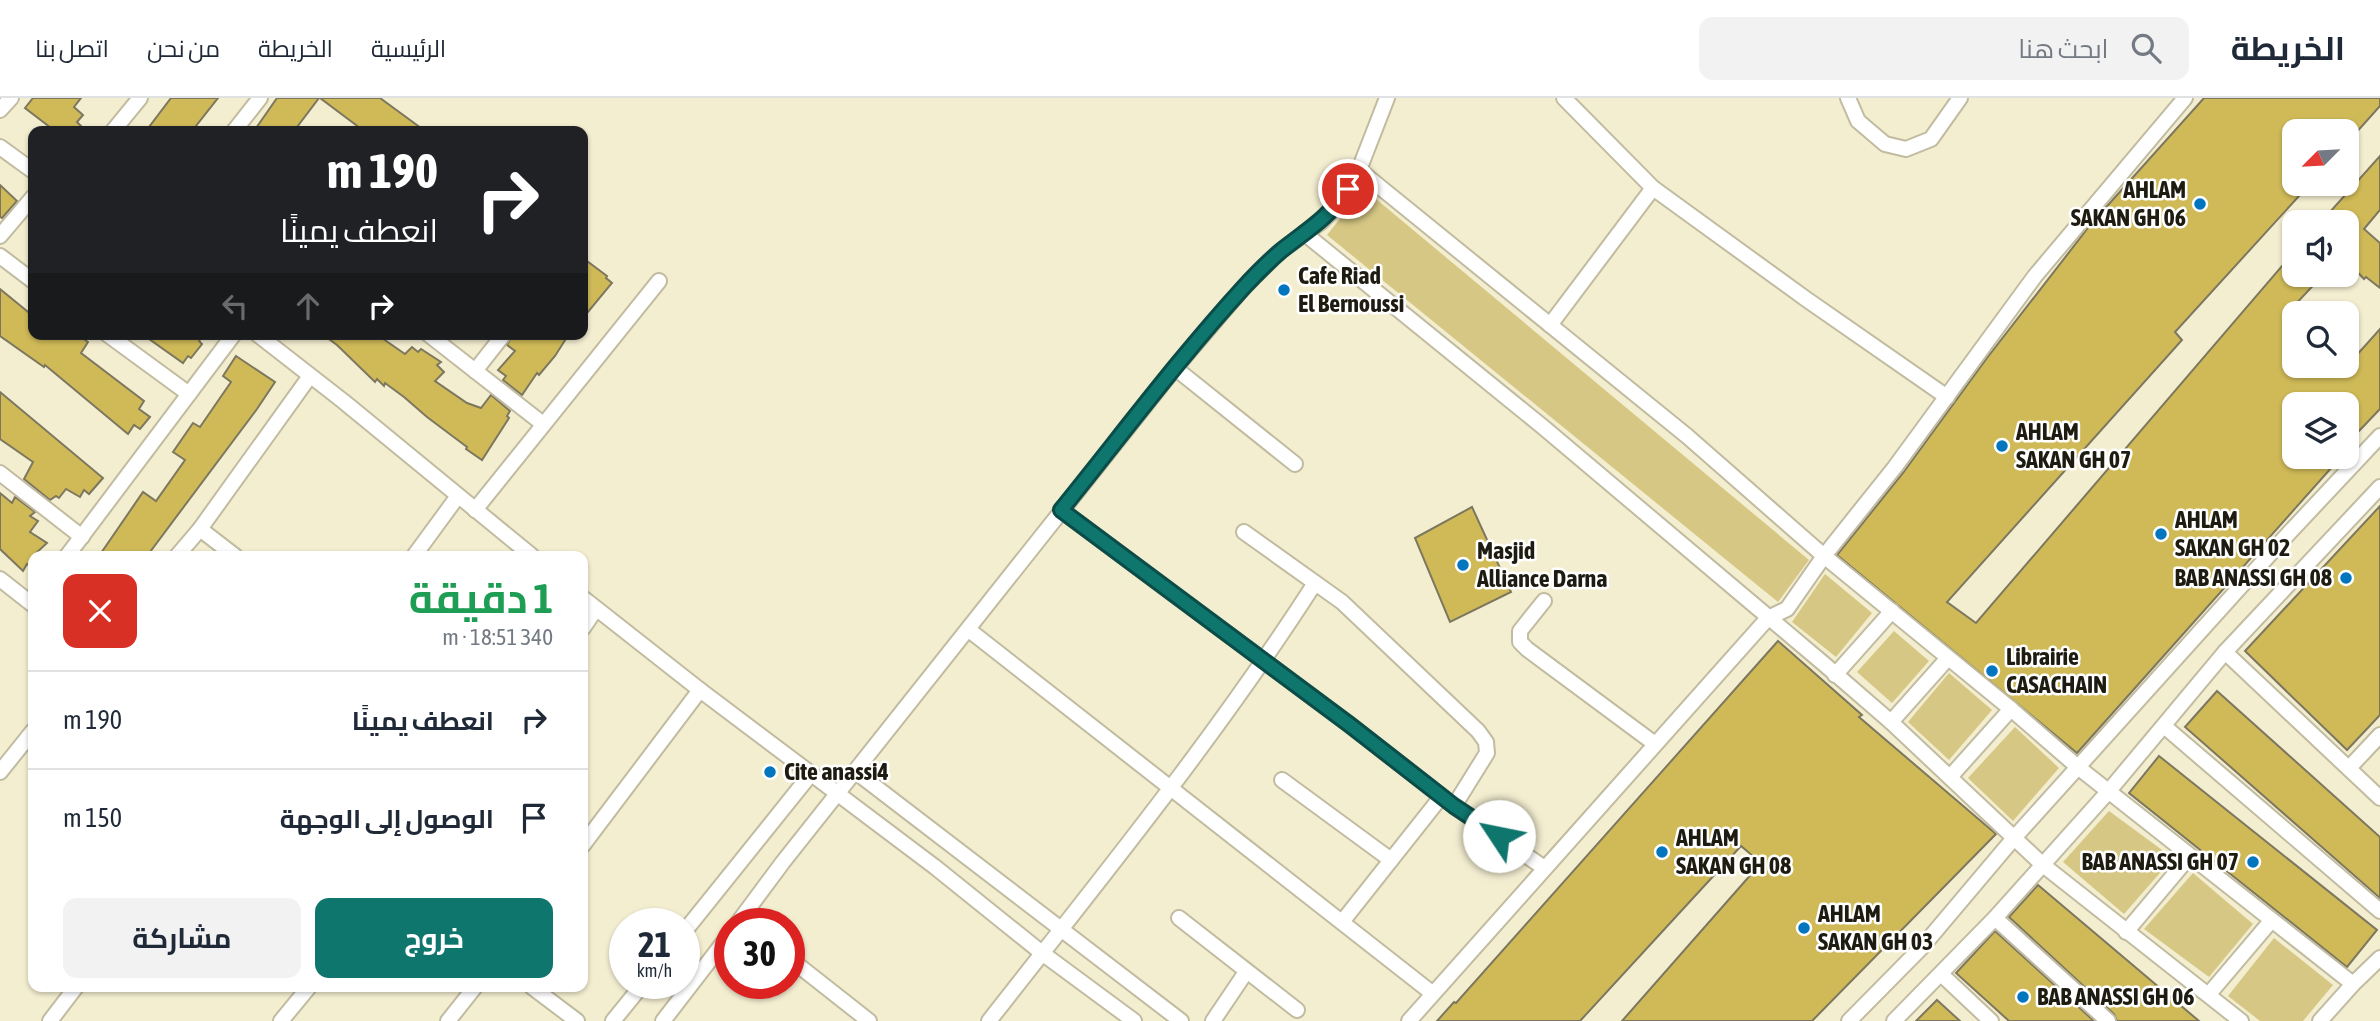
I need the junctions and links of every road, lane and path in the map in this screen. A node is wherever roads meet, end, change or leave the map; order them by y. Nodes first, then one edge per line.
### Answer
1 (11, 98) edge
2 (140, 98) edge
3 (260, 98) edge
4 (1387, 98) edge
5 (1848, 98) edge
6 (1960, 98) edge
7 (2185, 98) edge
8 (1566, 99) edge
9 (0, 110) edge
10 (117, 126) edge
11 (238, 126) edge
12 (0, 147) edge
13 (28, 167) edge
14 (1359, 170) junction
15 (1653, 188) junction
16 (28, 203) edge
17 (1304, 233) junction
18 (0, 236) edge
19 (0, 256) edge
20 (28, 277) edge
21 (659, 282) dead end
22 (1550, 325) junction
23 (115, 340) edge
24 (230, 340) edge
25 (265, 340) edge
26 (436, 340) edge
27 (499, 340) edge
28 (1175, 368) junction
29 (475, 371) junction
30 (310, 376) junction
31 (189, 394) junction
32 (1947, 397) junction
33 (543, 424) junction
34 (2380, 436) edge
35 (1295, 464) dead end
36 (0, 473) edge
37 (2380, 487) edge
38 (458, 496) junction
39 (475, 510) junction
40 (1061, 510) junction
41 (200, 529) junction
42 (1244, 533) dead end
43 (82, 537) junction
44 (71, 551) edge
45 (181, 551) edge
46 (229, 551) edge
47 (418, 551) edge
48 (526, 551) edge
49 (1824, 556) junction
50 (0, 579) edge
51 (1315, 583) junction
52 (28, 599) edge
53 (1544, 601) dead end
54 (588, 602) edge
55 (596, 609) junction
56 (1892, 611) junction
57 (1768, 618) junction
58 (588, 621) edge
59 (969, 630) junction
60 (2225, 652) junction
61 (1948, 658) junction
62 (1265, 662) junction
63 (1835, 674) junction
64 (699, 691) junction
65 (2011, 709) junction
66 (1891, 722) junction
67 (2164, 726) junction
68 (2380, 735) edge
69 (28, 737) edge
70 (1655, 744) junction
71 (2079, 768) junction
72 (2349, 768) junction
73 (0, 772) edge
74 (856, 772) junction
75 (810, 775) junction
76 (1950, 778) junction
77 (1282, 780) dead end
78 (1170, 788) junction
79 (2108, 792) junction
80 (837, 795) junction
81 (1441, 797) junction
82 (2380, 798) edge
83 (1454, 806) junction
84 (588, 838) edge
85 (2014, 838) junction
86 (2189, 857) junction
87 (1391, 860) junction
88 (2043, 865) junction
89 (1544, 867) junction
90 (752, 908) edge
91 (2380, 911) edge
92 (700, 912) edge
93 (1179, 918) dead end
94 (1995, 918) junction
95 (2271, 921) junction
96 (1342, 922) junction
97 (1062, 930) junction
98 (2126, 932) junction
99 (1042, 953) junction
100 (714, 955) edge
101 (2380, 958) edge
102 (805, 971) edge
103 (1246, 972) junction
104 (1941, 974) junction
105 (2353, 984) junction
106 (72, 992) edge
107 (305, 992) edge
108 (471, 992) edge
109 (539, 992) edge
110 (1432, 993) junction
111 (2209, 994) junction
112 (631, 999) edge
113 (1297, 1010) dead end
114 (50, 1021) edge
115 (281, 1021) edge
116 (448, 1021) edge
117 (578, 1021) edge
118 (613, 1021) edge
119 (663, 1021) edge
120 (869, 1021) edge
121 (989, 1021) edge
122 (1134, 1021) edge
123 (1181, 1021) edge
124 (1213, 1021) edge
125 (1409, 1021) edge
126 (1849, 1021) edge
127 (1894, 1021) edge
128 (1990, 1021) edge
129 (2108, 1021) edge
130 (2241, 1021) edge
131 (2320, 1021) edge

1 - 9 street
2 - 10 street
3 - 11 street
4 - 14 street
5 - 6 street
7 - 32 street
8 - 15 street
12 - 13 street
14 - 17 street
14 - 22 street
15 - 22 street
15 - 32 street
16 - 18 street
17 - 28 street
17 - 57 street
19 - 20 street
21 - 33 street
22 - 49 street
23 - 31 street
24 - 31 street
25 - 30 street
26 - 29 street
27 - 29 street
28 - 35 street
28 - 40 street
29 - 33 street
30 - 38 street
30 - 41 street
31 - 43 street
32 - 49 street
33 - 39 street
34 - 71 street
36 - 43 street
37 - 60 street
38 - 39 street
38 - 47 street
39 - 48 street
40 - 59 street
40 - 62 street
41 - 45 street
41 - 46 street
42 - 51 street
43 - 44 street
49 - 56 street
49 - 57 street
50 - 52 street
51 - 62 street
51 - 83 street
53 - 70 street
54 - 55 street
55 - 58 street
55 - 64 street
56 - 61 street
56 - 63 street
57 - 63 street
57 - 70 street
59 - 74 street
59 - 78 street
60 - 67 street
60 - 72 street
61 - 65 street
61 - 66 street
62 - 78 street
62 - 81 street
63 - 66 street
64 - 75 street
64 - 84 street
65 - 71 street
65 - 76 street
66 - 76 street
67 - 79 street
67 - 91 street
68 - 72 street
69 - 73 street
70 - 89 street
71 - 79 street
71 - 85 street
72 - 82 street
74 - 80 street
74 - 97 street
75 - 80 street
75 - 92 street
76 - 85 street
77 - 87 street
78 - 96 street
78 - 97 street
79 - 86 street
79 - 88 street
80 - 90 street
80 - 99 street
81 - 83 street
81 - 87 street
83 - 89 street
85 - 88 street
85 - 126 street
86 - 95 street
86 - 98 street
87 - 96 street
88 - 94 street
88 - 98 street
89 - 110 street
93 - 103 street
94 - 104 street
94 - 129 street
95 - 105 street
95 - 111 street
96 - 110 street
97 - 99 street
97 - 123 street
98 - 111 street
99 - 121 street
99 - 122 street
100 - 119 street
101 - 105 street
102 - 120 street
103 - 113 street
103 - 124 street
104 - 127 street
104 - 128 street
105 - 131 street
106 - 114 street
107 - 115 street
108 - 116 street
109 - 117 street
110 - 125 street
111 - 130 street
112 - 118 street

